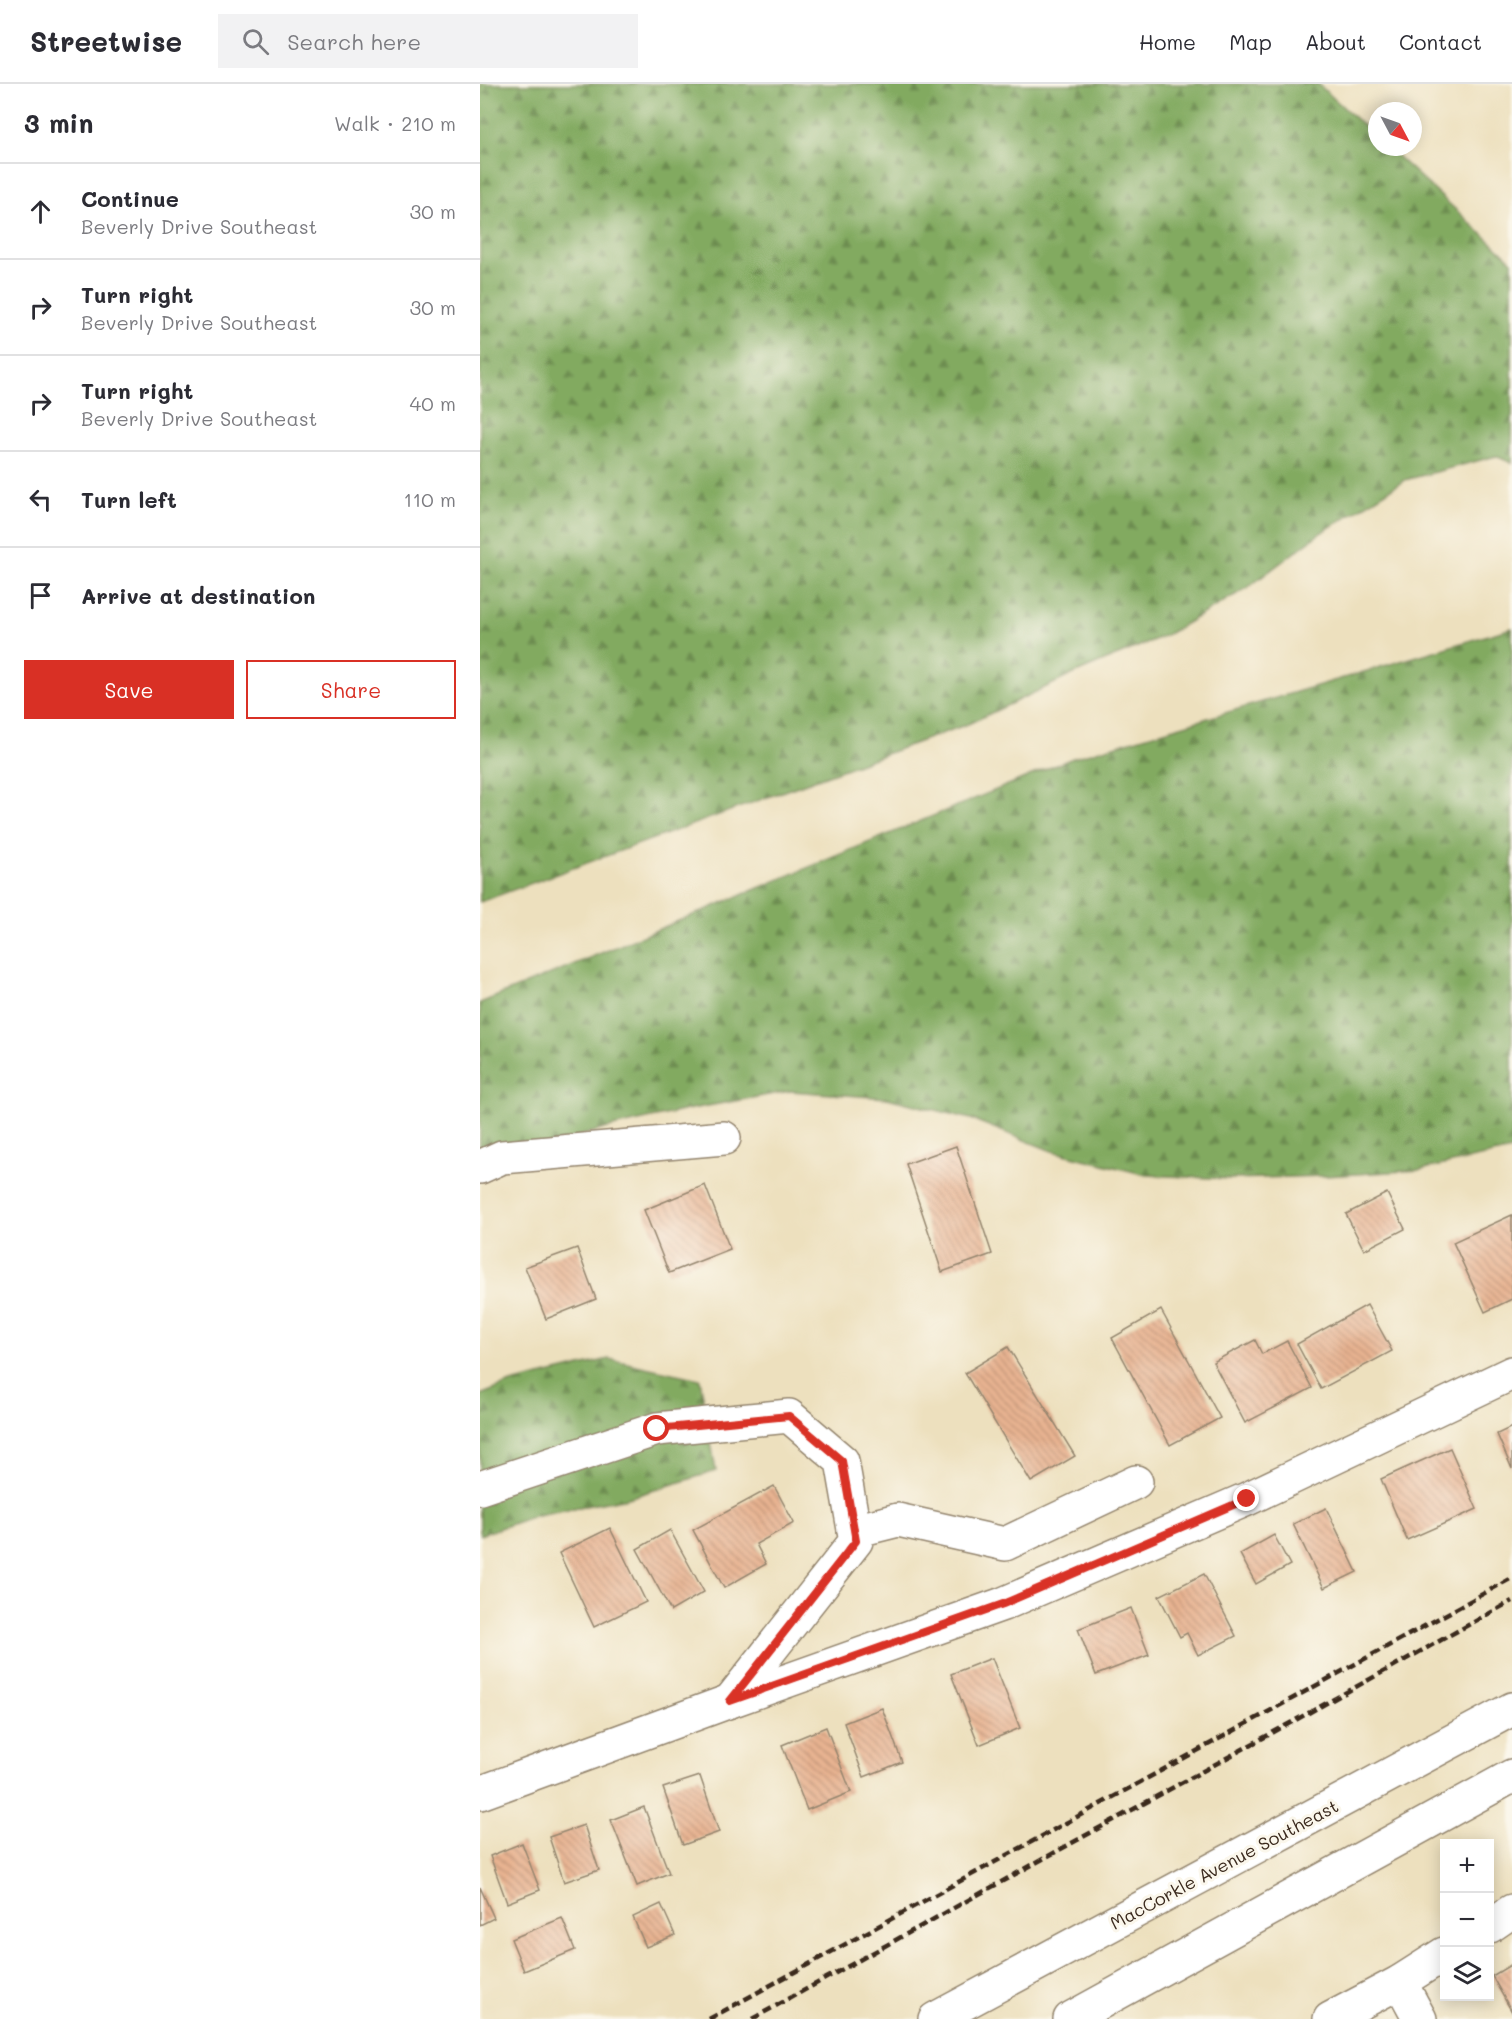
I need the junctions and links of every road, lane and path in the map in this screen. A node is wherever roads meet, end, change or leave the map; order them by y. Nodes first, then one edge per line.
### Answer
1 (724, 1138) dead end
2 (480, 1167) edge
3 (1512, 1373) edge
4 (1136, 1482) dead end
5 (480, 1488) edge
6 (855, 1531) junction
7 (730, 1701) junction
8 (1512, 1709) edge
9 (1512, 1776) edge
10 (480, 1793) edge
11 (1512, 1911) edge
12 (1494, 1923) edge
13 (1440, 1957) edge
14 (1400, 1982) junction
15 (935, 2019) edge
16 (1070, 2019) edge
17 (1330, 2019) edge
18 (1420, 2019) edge

1 - 2 street
3 - 7 street
4 - 6 street
5 - 6 street
6 - 7 street
7 - 10 street
8 - 15 street, MacCorkle Avenue Southeast
9 - 16 street
11 - 12 street
13 - 14 street
14 - 17 street
14 - 18 street

